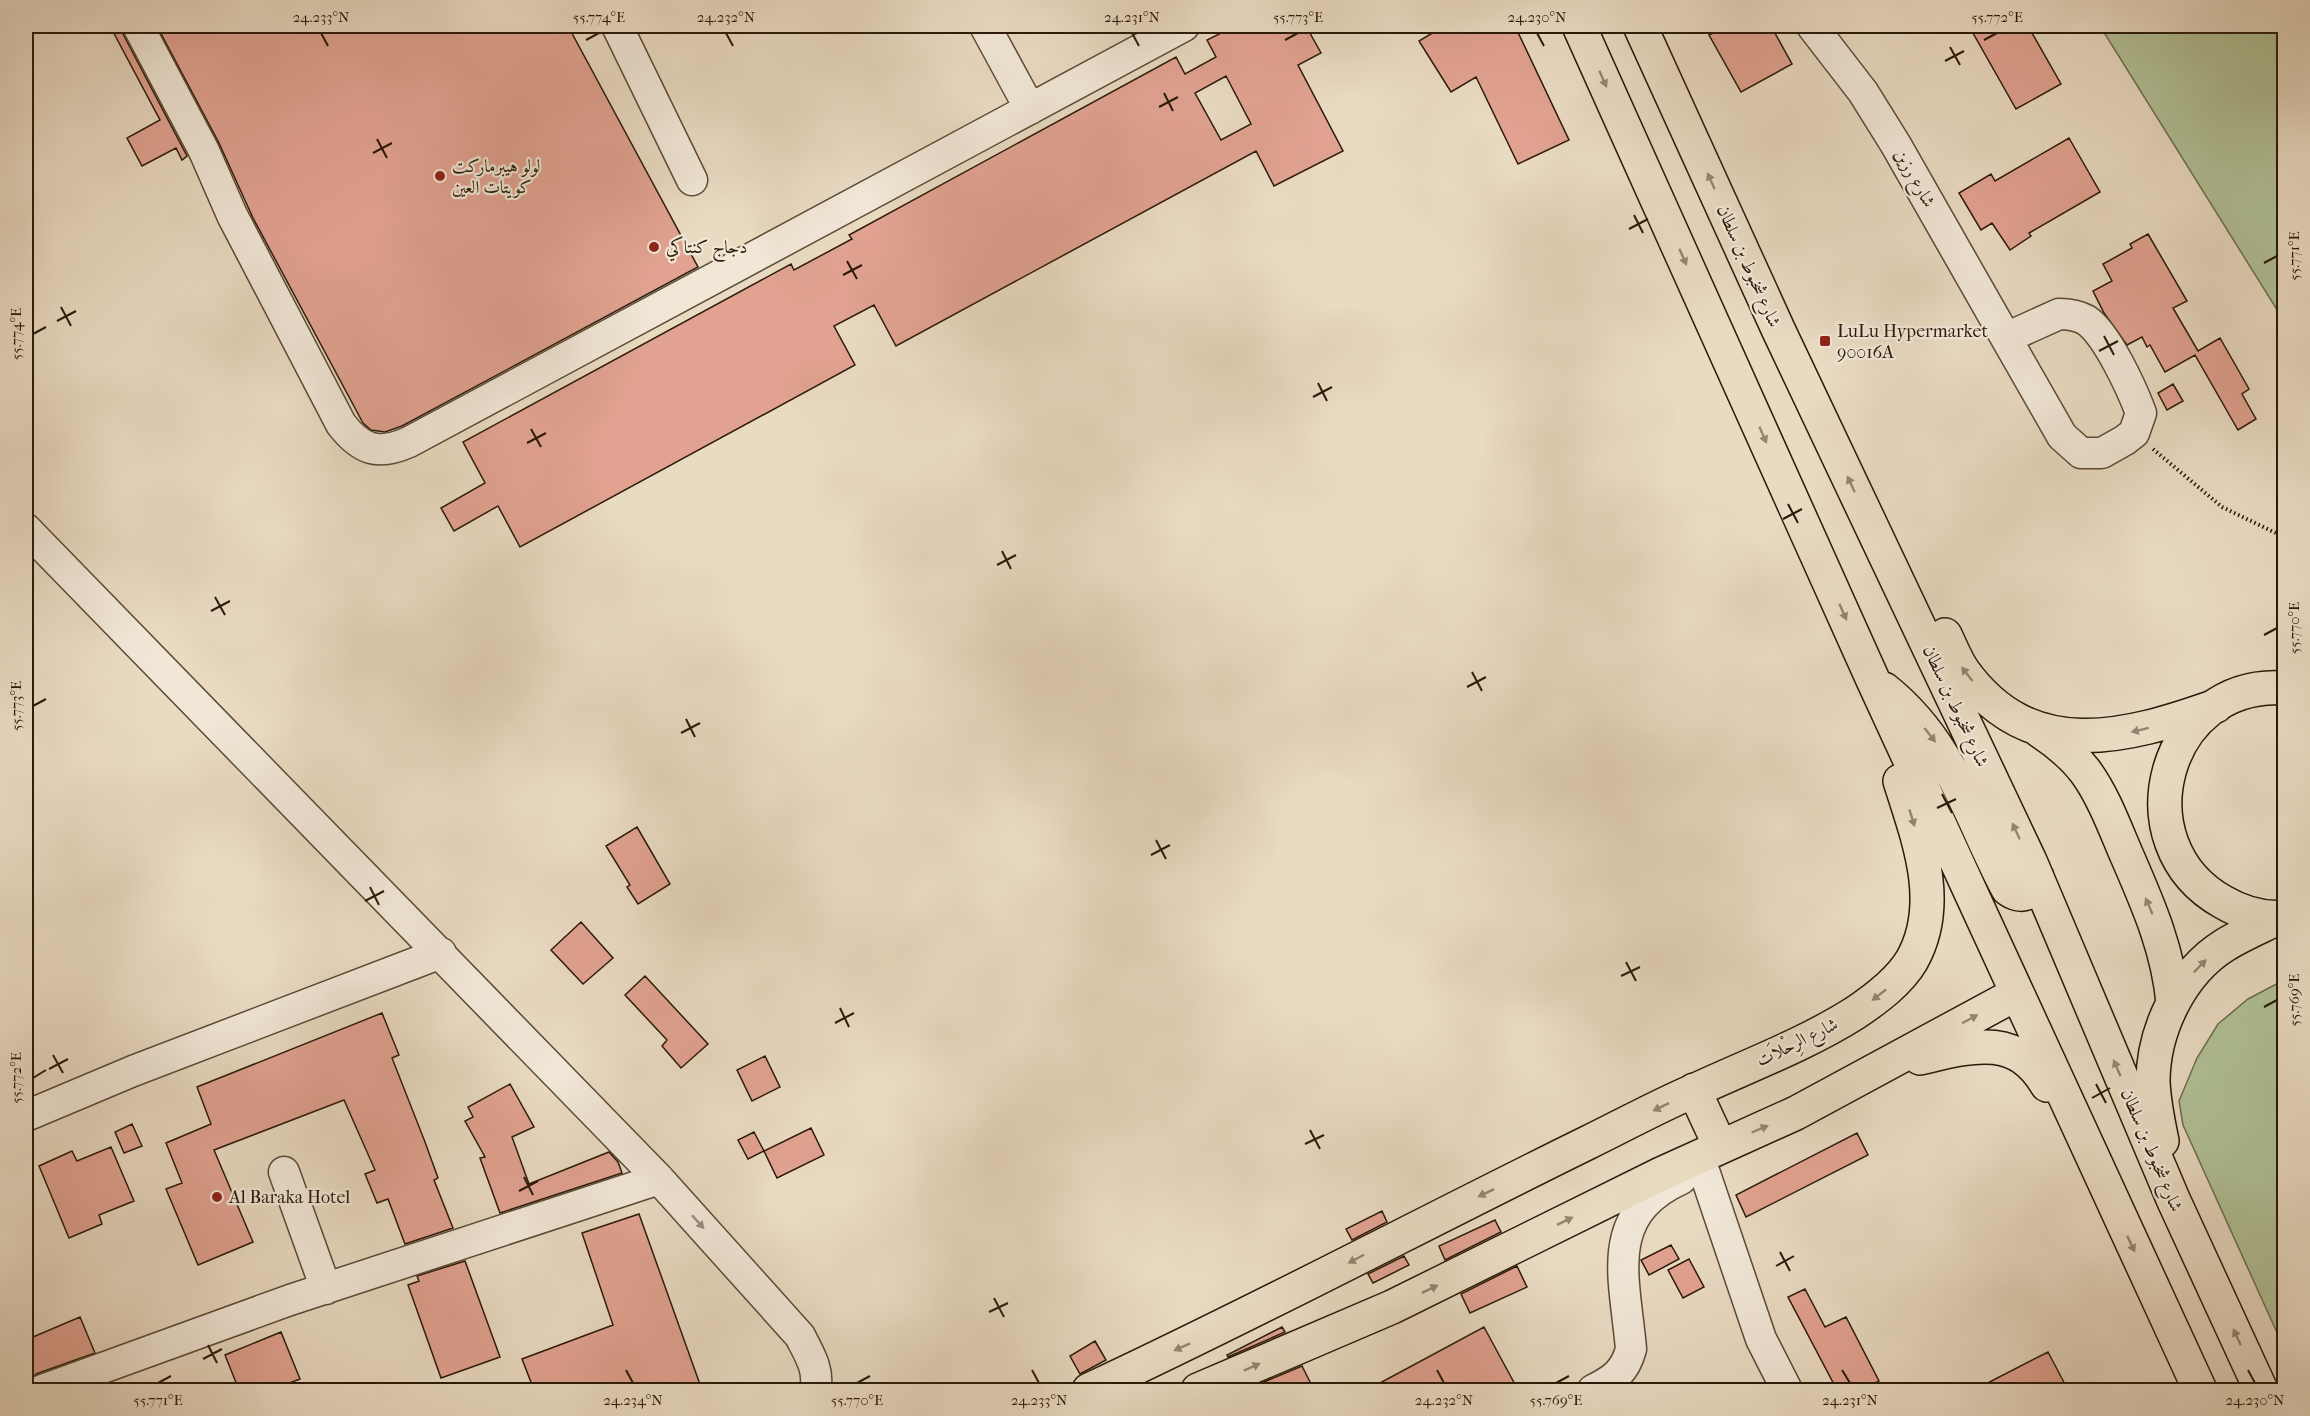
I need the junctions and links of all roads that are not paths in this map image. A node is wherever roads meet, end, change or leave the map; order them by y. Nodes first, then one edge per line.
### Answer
1 (138, 26) edge
2 (617, 26) edge
3 (986, 26) edge
4 (1184, 26) edge
5 (1579, 26) edge
6 (1640, 26) edge
7 (1812, 26) edge
8 (1030, 109) junction
9 (692, 180) dead end
10 (1778, 330) junction
11 (2006, 338) junction
12 (26, 528) edge
13 (1873, 680) junction
14 (2284, 688) edge
15 (2216, 706) junction
16 (2037, 729) junction
17 (2037, 877) junction
18 (2281, 918) edge
19 (441, 953) junction
20 (2016, 994) junction
21 (2173, 1003) junction
22 (1881, 1068) junction
23 (1694, 1090) junction
24 (26, 1116) edge
25 (1707, 1157) junction
26 (284, 1172) dead end
27 (658, 1179) junction
28 (2107, 1191) junction
29 (2173, 1199) junction
30 (326, 1289) junction
31 (42, 1390) edge
32 (815, 1390) edge
33 (1089, 1390) edge
34 (1198, 1390) edge
35 (1593, 1390) edge
36 (1787, 1390) edge
37 (2200, 1390) edge
38 (2261, 1390) edge

1 - 8 street
2 - 9 street
3 - 8 street
4 - 8 street
5 -> 13 main road
10 -> 6 main road, شارع شخبوط بن سلطان
7 - 11 street, شارع رزين
16 -> 10 main road
17 -> 10 main road, شارع شخبوط بن سلطان
11 - 11 street, شارع رزين
12 - 19 street
13 -> 17 main road
13 - 20 main road
13 -> 23 main road, شارع الرِحْلاَت
14 - 15 main road
15 -> 16 main road
15 - 18 main road
21 -> 16 main road
29 -> 17 main road, شارع شخبوط بن سلطان
21 -> 18 main road
19 - 24 street
19 - 27 street
22 -> 20 main road
20 - 28 main road
21 - 29 main road
25 -> 22 main road
22 - 28 main road
23 - 25 main road
23 -> 33 main road, شارع الرِحْلاَت
34 -> 25 main road
25 - 35 street
25 - 36 street
26 - 30 street
27 - 30 street
27 -> 32 street
28 -> 37 main road
38 -> 29 main road, شارع شخبوط بن سلطان
30 - 31 street

